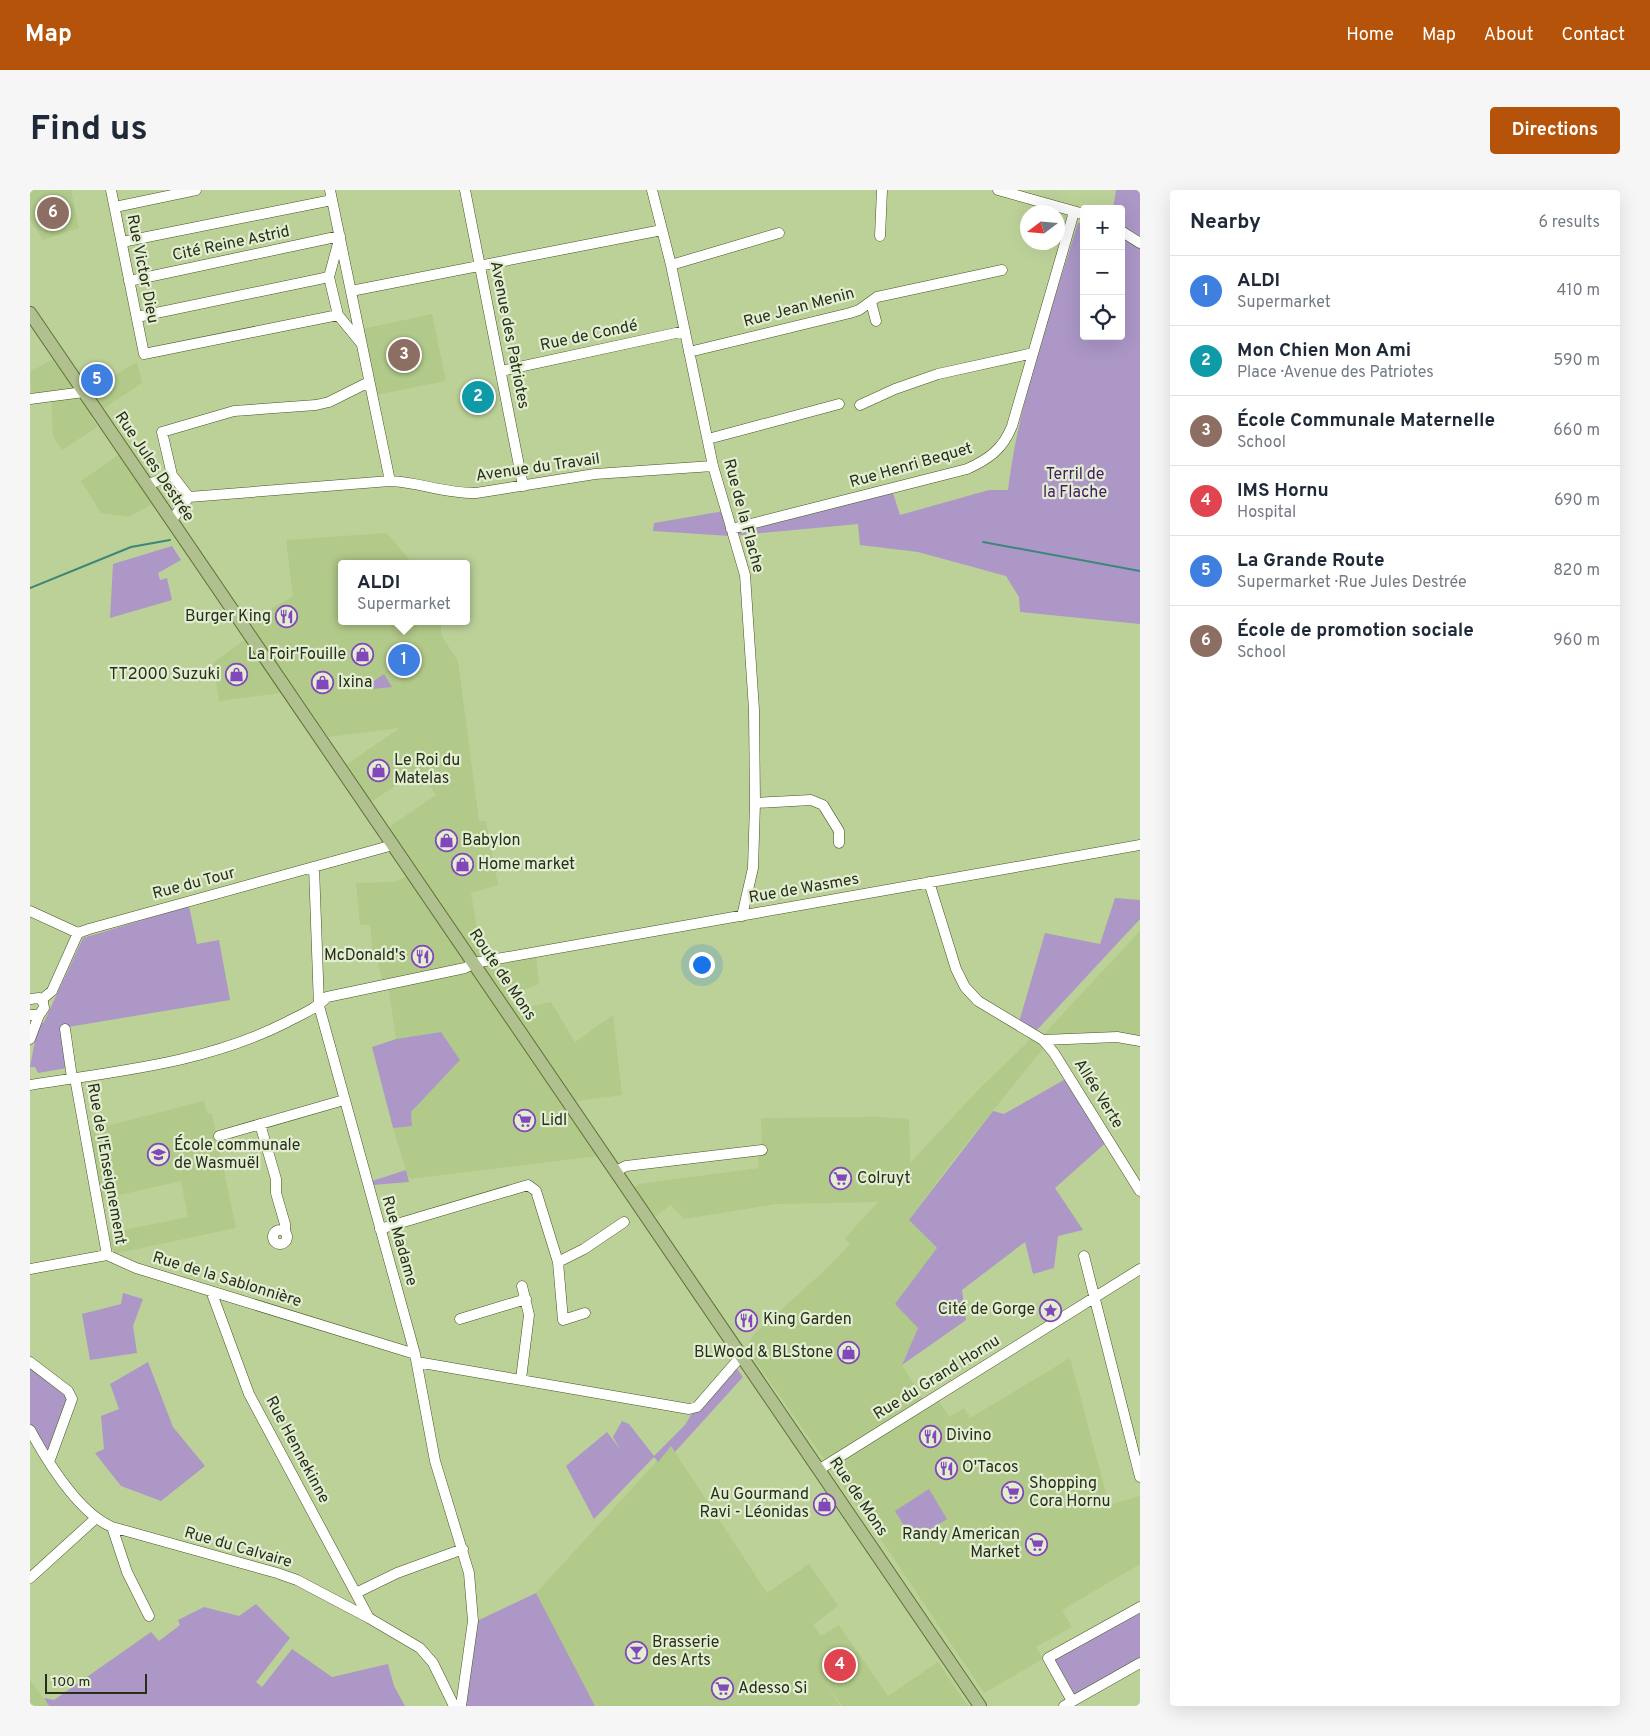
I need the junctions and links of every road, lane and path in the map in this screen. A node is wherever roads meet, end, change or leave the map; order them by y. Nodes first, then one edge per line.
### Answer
1 (111, 190) edge
2 (196, 190) edge
3 (465, 190) edge
4 (652, 190) edge
5 (882, 190) edge
6 (998, 190) edge
7 (331, 195) edge
8 (115, 207) junction
9 (1079, 213) edge
10 (662, 230) junction
11 (780, 233) dead end
12 (1125, 233) edge
13 (340, 236) junction
14 (880, 236) dead end
15 (122, 242) junction
16 (1140, 242) edge
17 (481, 265) junction
18 (671, 265) junction
19 (1002, 270) dead end
20 (329, 276) junction
21 (130, 280) junction
22 (351, 291) junction
23 (871, 302) junction
24 (30, 313) edge
25 (338, 315) junction
26 (137, 316) junction
27 (876, 321) dead end
28 (685, 331) junction
29 (362, 343) junction
30 (689, 352) junction
31 (1033, 353) junction
32 (501, 371) junction
33 (369, 382) junction
34 (84, 392) junction
35 (30, 399) edge
36 (839, 404) dead end
37 (860, 405) dead end
38 (708, 439) junction
39 (713, 466) junction
40 (172, 475) junction
41 (390, 481) junction
42 (147, 485) junction
43 (523, 486) junction
44 (189, 497) junction
45 (171, 520) junction
46 (731, 529) junction
47 (234, 614) joint
48 (755, 802) junction
49 (839, 842) dead end
50 (393, 845) junction
51 (1140, 845) edge
52 (314, 867) junction
53 (929, 882) junction
54 (30, 911) edge
55 (742, 916) junction
56 (78, 934) junction
57 (474, 964) junction
58 (35, 1006) edge
59 (319, 1006) junction
60 (65, 1029) dead end
61 (31, 1034) edge
62 (1042, 1040) junction
63 (1140, 1041) edge
64 (73, 1078) junction
65 (30, 1085) edge
66 (344, 1100) junction
67 (260, 1124) junction
68 (219, 1136) dead end
69 (762, 1150) dead end
70 (616, 1171) junction
71 (1140, 1191) edge
72 (624, 1222) dead end
73 (380, 1229) junction
74 (285, 1232) dead end
75 (107, 1255) junction
76 (1084, 1256) dead end
77 (558, 1262) junction
78 (30, 1269) edge
79 (1140, 1269) edge
80 (522, 1286) dead end
81 (211, 1291) junction
82 (1095, 1296) junction
83 (526, 1299) junction
84 (585, 1313) dead end
85 (460, 1319) dead end
86 (742, 1355) junction
87 (416, 1358) junction
88 (30, 1362) edge
89 (520, 1379) junction
90 (30, 1430) edge
91 (49, 1462) junction
92 (820, 1469) junction
93 (1140, 1477) edge
94 (95, 1519) junction
95 (112, 1527) junction
96 (463, 1550) junction
97 (30, 1578) edge
98 (356, 1593) junction
99 (1140, 1607) edge
100 (150, 1616) dead end
101 (369, 1618) junction
102 (1140, 1663) edge
103 (1067, 1704) edge
104 (454, 1706) edge
105 (462, 1706) edge
106 (980, 1706) edge

1 - 8 street, Rue Victor Dieu
2 - 8 street
3 - 17 street, Avenue des Patriotes
4 - 10 street, Rue de la Flache
5 - 14 street
6 - 9 street
7 - 13 street
7 - 15 street, Cité Reine Astrid
8 - 15 street, Rue Victor Dieu
9 - 31 street, Rue Henri Bequet
10 - 17 street
10 - 18 street, Rue de la Flache
11 - 18 street
12 - 16 street
13 - 20 street
13 - 21 street, Cité Reine Astrid
13 - 22 street
15 - 21 street, Rue Victor Dieu
17 - 22 street
17 - 32 street, Avenue des Patriotes
18 - 28 street, Rue de la Flache
19 - 23 street, Rue Jean Menin
20 - 25 street
20 - 26 street
21 - 26 street, Rue Victor Dieu
22 - 29 street
23 - 27 street
23 - 30 street, Rue Jean Menin
24 - 34 main road, Rue Jules Destrée
25 - 26 street, Rue Victor Dieu
25 - 29 street
28 - 30 street, Rue de la Flache
28 - 32 street, Rue de Condé
29 - 33 street
30 - 38 street, Rue de la Flache
31 - 37 street
31 - 46 street, Rue Henri Bequet
32 - 43 street, Avenue des Patriotes
33 - 40 street
33 - 41 street
34 - 35 street
34 - 42 main road, Rue Jules Destrée
36 - 38 street
38 - 39 street, Rue de la Flache
39 - 43 street, Avenue du Travail
39 - 46 street, Rue de la Flache
40 - 42 street
40 - 44 street
41 - 43 street, Avenue du Travail
41 - 44 street, Avenue du Travail
42 - 45 main road, Rue Jules Destrée
44 - 45 street
45 - 47 main road, Rue Jules Destrée
46 - 48 street, Rue de la Flache
47 - 50 main road, Route de Mons
48 - 49 street
48 - 55 street, Rue de la Flache
50 - 52 street, Rue du Tour
50 - 57 main road, Route de Mons
51 - 53 street, Rue de Wasmes
52 - 56 street, Rue du Tour
52 - 59 street, Rue Madame
53 - 55 street, Rue de Wasmes
53 - 62 street
54 - 56 street
55 - 57 street, Rue de Wasmes
56 - 58 street
57 - 59 street, Rue de Wasmes
57 - 70 main road, Route de Mons
58 - 61 street
59 - 64 street, Rue de Wasmes
59 - 66 street, Rue Madame
60 - 64 street, Rue de l'Enseignement
62 - 63 street
62 - 71 street, Allée Verte
64 - 65 street, Rue de Wasmes
64 - 75 street, Rue de l'Enseignement
66 - 67 street
66 - 73 street, Rue Madame
67 - 68 street
67 - 74 street
69 - 70 street
70 - 86 main road, Route de Mons
72 - 77 street
73 - 77 street
73 - 87 street, Rue Madame
75 - 78 street
75 - 81 street, Rue de la Sablonnière
76 - 82 street
77 - 84 street
79 - 82 street, Rue du Grand Hornu
80 - 83 street
81 - 87 street, Rue de la Sablonnière
81 - 98 street, Rue Hennekinne
82 - 92 street, Rue du Grand Hornu
82 - 93 street
83 - 85 street
83 - 89 street
86 - 89 street, Rue de la Sablonnière
86 - 92 main road, Rue de Mons
87 - 89 street, Rue de la Sablonnière
87 - 96 street, Rue Madame
88 - 91 street
90 - 91 street
91 - 94 street
92 - 106 main road, Rue de Mons
94 - 95 street, Rue du Calvaire
94 - 97 street
95 - 100 street
95 - 101 street, Rue du Calvaire
96 - 98 street
96 - 105 street, Rue Madame
98 - 101 street, Rue Hennekinne
99 - 103 street
101 - 104 street, Rue du Calvaire
102 - 103 street

